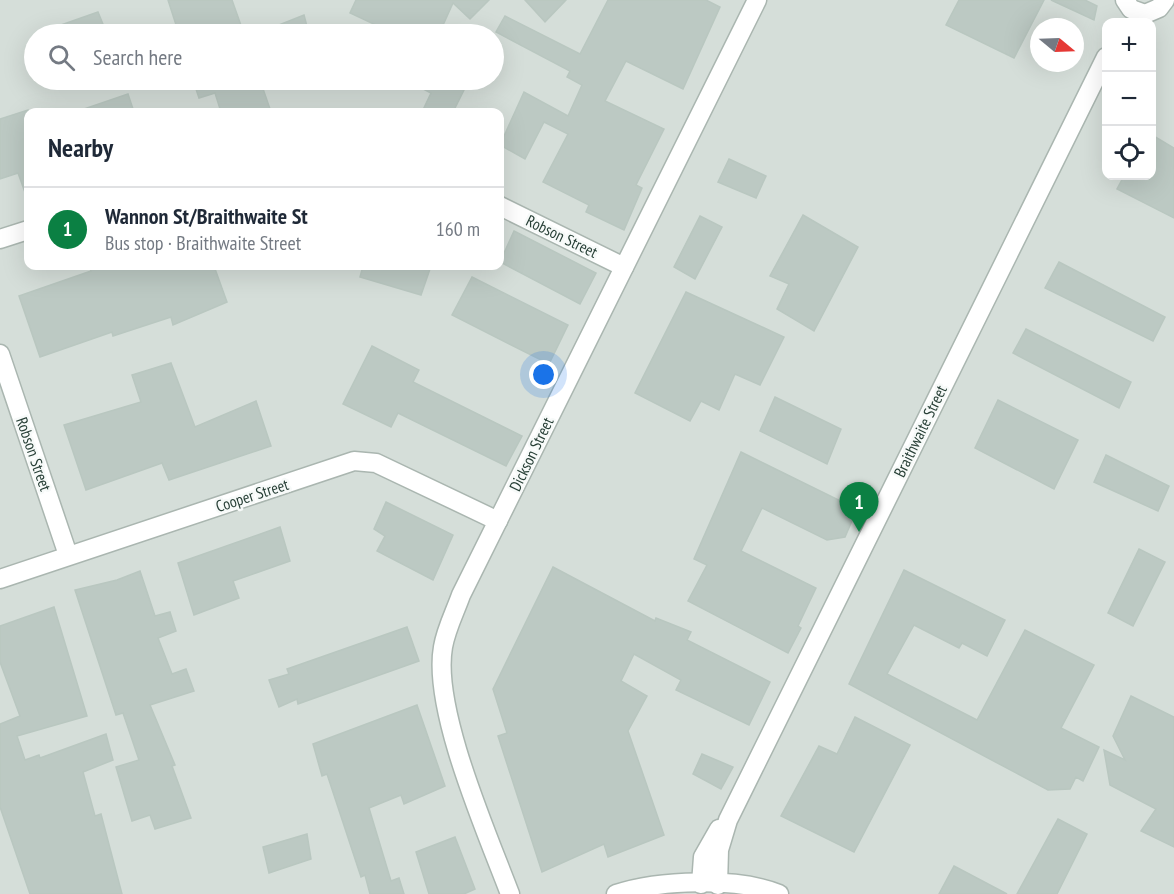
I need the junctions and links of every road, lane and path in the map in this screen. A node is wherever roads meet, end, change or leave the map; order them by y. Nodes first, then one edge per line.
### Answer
1 (757, 0) edge
2 (1168, 3) edge
3 (1126, 10) edge
4 (1102, 67) edge
5 (504, 208) edge
6 (24, 231) edge
7 (0, 239) edge
8 (624, 267) junction
9 (0, 354) edge
10 (498, 521) junction
11 (68, 555) junction
12 (0, 579) edge
13 (694, 886) edge
14 (510, 894) edge
15 (616, 894) edge
16 (779, 894) edge

1 - 8 street, Dickson Street
2 - 3 street
4 - 13 street, Braithwaite Street
5 - 8 street, Robson Street
6 - 7 street
8 - 10 street, Dickson Street
9 - 11 street, Robson Street
10 - 11 street, Cooper Street
10 - 14 street, Dickson Street
11 - 12 street, Cooper Street
13 - 15 street
13 - 16 street

